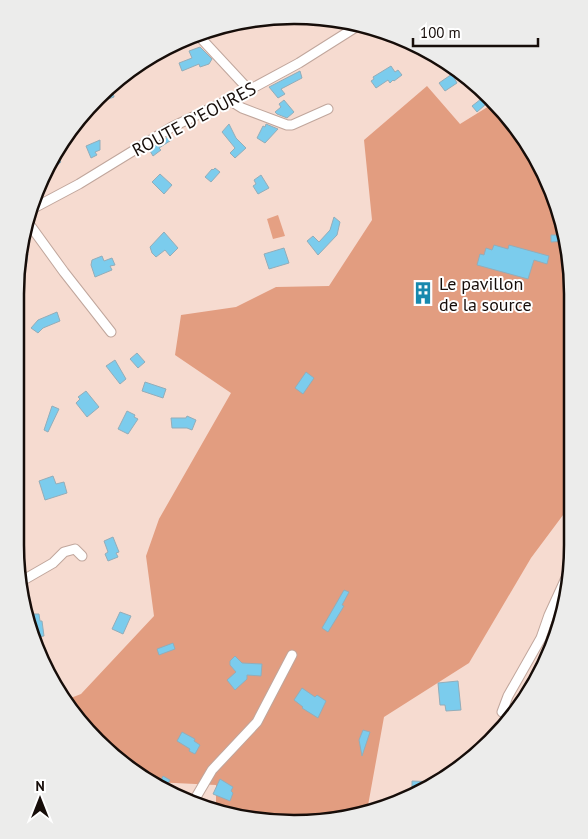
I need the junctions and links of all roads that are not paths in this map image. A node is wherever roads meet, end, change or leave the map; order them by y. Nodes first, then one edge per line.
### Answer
1 (351, 30) edge
2 (202, 40) edge
3 (249, 90) junction
4 (229, 100) junction
5 (328, 109) dead end
6 (41, 199) edge
7 (32, 228) edge
8 (111, 332) dead end
9 (82, 556) dead end
10 (26, 579) edge
11 (560, 591) edge
12 (292, 655) dead end
13 (502, 712) dead end
14 (196, 797) edge

1 - 3 street, ROUTE D'EOURES
2 - 3 street
3 - 4 street, ROUTE D'EOURES
4 - 5 street
4 - 6 street, ROUTE D'EOURES
7 - 8 street
9 - 10 street
11 - 13 street
12 - 14 street

